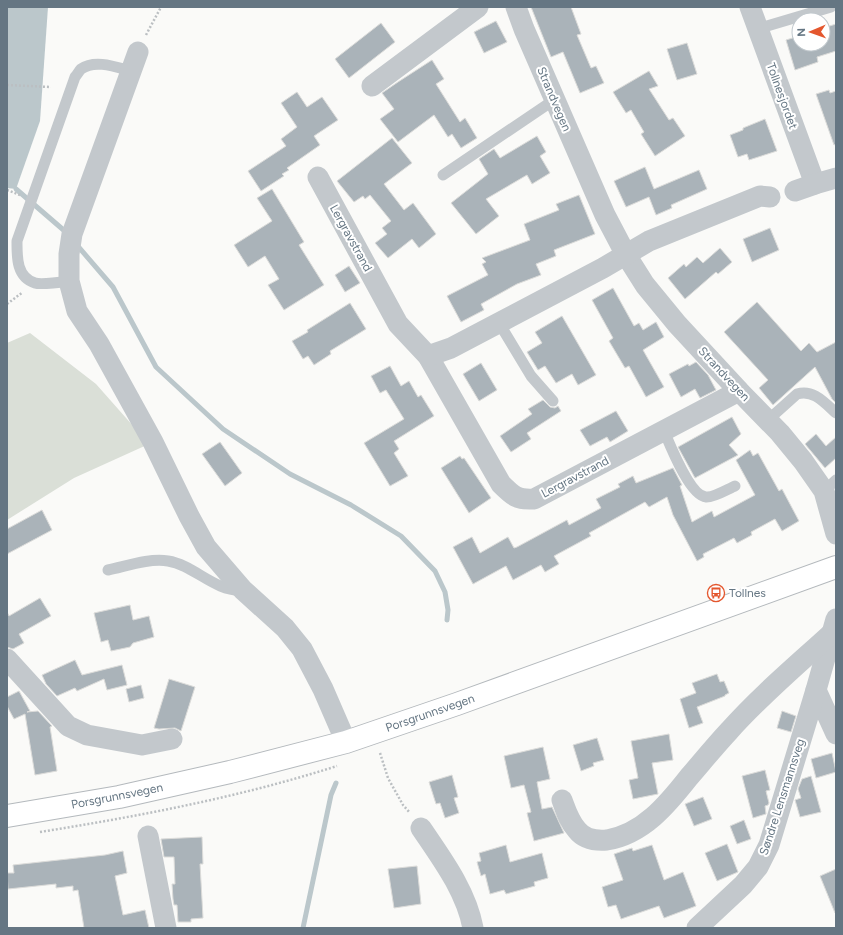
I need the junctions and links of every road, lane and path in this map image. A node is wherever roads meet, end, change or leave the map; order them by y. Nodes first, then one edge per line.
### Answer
1 (161, 7) edge
2 (478, 7) edge
3 (516, 7) edge
4 (750, 7) edge
5 (831, 7) edge
6 (757, 29) junction
7 (134, 61) junction
8 (7, 85) edge
9 (372, 86) dead end
10 (51, 87) dead end
11 (554, 100) junction
12 (443, 175) dead end
13 (318, 178) dead end
14 (836, 178) edge
15 (815, 184) junction
16 (7, 190) edge
17 (795, 191) dead end
18 (20, 196) dead end
19 (770, 197) dead end
20 (626, 255) junction
21 (69, 281) junction
22 (504, 320) junction
23 (428, 356) junction
24 (739, 391) junction
25 (553, 401) dead end
26 (836, 412) edge
27 (768, 420) junction
28 (664, 431) junction
29 (830, 485) edge
30 (735, 486) dead end
31 (836, 534) edge
32 (836, 567) edge
33 (108, 570) dead end
34 (243, 590) junction
35 (834, 626) edge
36 (7, 660) edge
37 (816, 690) junction
38 (836, 734) edge
39 (172, 739) dead end
40 (346, 742) junction
41 (380, 753) dead end
42 (562, 800) dead end
43 (8, 815) edge
44 (421, 828) joint
45 (148, 836) dead end
46 (166, 928) edge
47 (473, 928) edge
48 (697, 928) edge

1 - 7 path
2 - 9 street
3 - 11 street, Strandvegen
4 - 6 street, Tollnesjordet
5 - 6 lane
6 - 15 street, Tollnesjordet
7 - 21 street
7 - 21 lane
8 - 10 path
11 - 12 lane
11 - 20 street, Strandvegen
13 - 23 street, Lergravstrand
14 - 15 street
15 - 17 street
16 - 18 path
19 - 20 street
20 - 22 street
20 - 24 street, Strandvegen
21 - 34 street
22 - 23 street
22 - 25 lane
23 - 28 street, Lergravstrand
24 - 27 street, Strandvegen
24 - 28 street, Lergravstrand
26 - 27 lane
27 - 29 street, Strandvegen
28 - 30 lane
29 - 31 street, Strandvegen
32 - 40 highway, Porsgrunnsvegen
33 - 34 lane
34 - 40 street
35 - 37 street, Søndre Lensmannsveg
35 - 42 street
36 - 39 street
37 - 38 street
37 - 48 street, Søndre Lensmannsveg
40 - 43 highway, Porsgrunnsvegen
41 - 44 path
44 - 47 street
45 - 46 street

